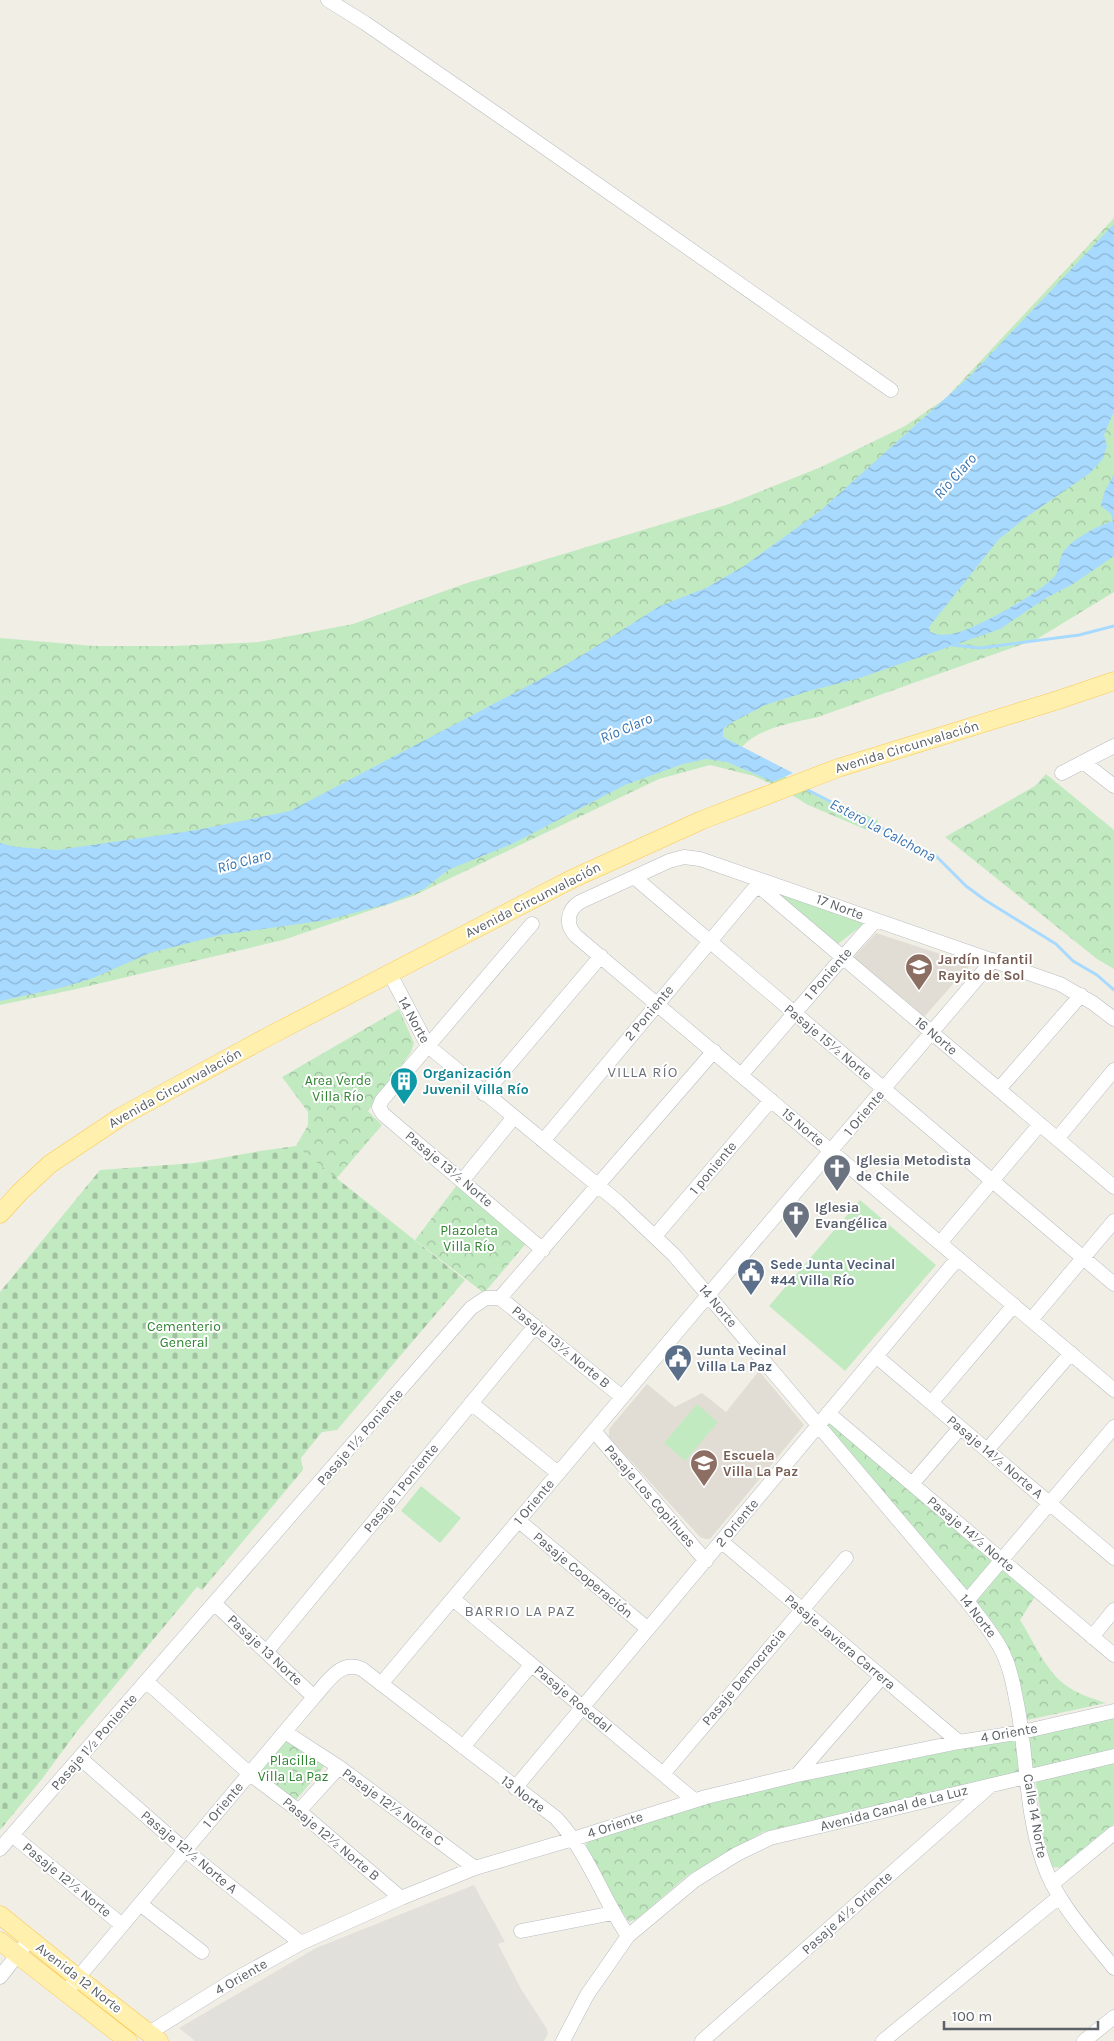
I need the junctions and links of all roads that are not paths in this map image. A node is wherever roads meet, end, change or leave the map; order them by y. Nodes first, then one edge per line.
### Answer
1 (328, 0) edge
2 (891, 390) dead end
3 (1114, 681) edge
4 (1114, 746) edge
5 (1083, 762) junction
6 (1062, 773) dead end
7 (1114, 786) edge
8 (634, 877) junction
9 (758, 888) joint
10 (568, 917) joint
11 (876, 920) junction
12 (532, 924) dead end
13 (710, 941) junction
14 (600, 956) junction
15 (843, 956) junction
16 (993, 960) junction
17 (390, 974) junction
18 (1081, 995) junction
19 (657, 1004) junction
20 (794, 1013) junction
21 (1114, 1019) edge
22 (932, 1033) junction
23 (428, 1046) junction
24 (714, 1051) junction
25 (1114, 1070) edge
26 (741, 1074) junction
27 (884, 1089) junction
28 (999, 1089) junction
29 (484, 1094) junction
30 (770, 1100) junction
31 (514, 1117) junction
32 (1040, 1124) junction
33 (1057, 1139) junction
34 (543, 1141) junction
35 (832, 1151) junction
36 (462, 1181) junction
37 (992, 1181) junction
38 (598, 1186) junction
39 (1114, 1187) edge
40 (0, 1214) edge
41 (1114, 1221) edge
42 (655, 1236) junction
43 (940, 1243) junction
44 (543, 1250) junction
45 (958, 1258) junction
46 (1083, 1258) junction
47 (1114, 1284) edge
48 (708, 1294) junction
49 (500, 1298) junction
50 (1014, 1305) junction
51 (1031, 1320) junction
52 (535, 1326) junction
53 (1071, 1353) junction
54 (876, 1356) junction
55 (1114, 1390) edge
56 (622, 1397) junction
57 (931, 1402) junction
58 (471, 1403) junction
59 (828, 1414) junction
60 (819, 1426) junction
61 (1114, 1427) edge
62 (960, 1428) junction
63 (594, 1431) junction
64 (987, 1450) junction
65 (558, 1473) junction
66 (912, 1484) junction
67 (1050, 1503) junction
68 (518, 1521) junction
69 (722, 1542) junction
70 (1113, 1555) edge
71 (846, 1558) dead end
72 (1002, 1560) junction
73 (706, 1561) junction
74 (453, 1599) junction
75 (967, 1601) junction
76 (215, 1604) junction
77 (802, 1610) junction
78 (1114, 1610) edge
79 (648, 1629) junction
80 (1092, 1636) junction
81 (267, 1651) junction
82 (1114, 1655) edge
83 (531, 1665) junction
84 (882, 1677) junction
85 (147, 1682) junction
86 (381, 1684) junction
87 (314, 1697) junction
88 (583, 1707) junction
89 (1114, 1711) edge
90 (285, 1732) junction
91 (1022, 1732) junction
92 (959, 1742) junction
93 (463, 1747) junction
94 (1114, 1756) edge
95 (80, 1758) junction
96 (339, 1767) junction
97 (250, 1774) junction
98 (663, 1774) junction
99 (797, 1774) junction
100 (1027, 1777) junction
101 (992, 1784) junction
102 (515, 1788) junction
103 (694, 1800) junction
104 (300, 1811) junction
105 (1114, 1833) edge
106 (12, 1835) junction
107 (573, 1839) junction
108 (0, 1849) edge
109 (185, 1850) junction
110 (475, 1868) junction
111 (1052, 1884) junction
112 (1059, 1897) junction
113 (401, 1898) junction
114 (140, 1904) junction
115 (613, 1913) junction
116 (0, 1914) edge
117 (122, 1925) junction
118 (521, 1931) dead end
119 (628, 1936) junction
120 (30, 1939) junction
121 (0, 1941) edge
122 (301, 1942) junction
123 (202, 1952) dead end
124 (17, 1955) junction
125 (1114, 1968) edge
126 (0, 1977) edge
127 (78, 1978) junction
128 (65, 1992) junction
129 (1114, 2017) edge
130 (154, 2037) edge
131 (128, 2041) edge
132 (564, 2041) edge
133 (702, 2041) edge
134 (883, 2041) edge
135 (1084, 2041) edge

1 - 2 street
3 - 17 main road, Avenida Circunvalación
4 - 5 street
5 - 6 street
5 - 7 street
8 - 10 street, 17 Norte
8 - 11 street, 17 Norte
8 - 13 street, Pasaje 15½ Norte
9 - 13 street, 2 Poniente
9 - 15 street, 16 Norte
10 - 14 street, 15 Norte
11 - 15 street, 1 Poniente
11 - 16 street, 17 Norte
12 - 23 street
13 - 19 street, 2 Poniente
13 - 20 street, Pasaje 15½ Norte
14 - 19 street, 15 Norte
14 - 29 street
15 - 20 street, 1 Poniente
15 - 22 street, 16 Norte
16 - 18 street, 17 Norte
16 - 22 street, 1 Oriente
17 - 23 street, 14 Norte
17 - 40 main road, Avenida Circunvalación
18 - 21 street, 17 Norte
18 - 28 street
19 - 24 street, 15 Norte
19 - 34 street, 2 Poniente
20 - 26 street, 1 Poniente
20 - 27 street, Pasaje 15½ Norte
22 - 27 street, 1 Oriente
22 - 28 street, 16 Norte
23 - 29 street, 14 Norte
23 - 36 street, Pasaje 13½ Norte
24 - 26 street, 15 Norte
24 - 38 street
25 - 33 street
26 - 30 street, 15 Norte
27 - 35 street, 1 Oriente
27 - 37 street, Pasaje 15½ Norte
28 - 32 street, 16 Norte
29 - 31 street, 14 Norte
30 - 35 street, 15 Norte
30 - 42 street, 1 poniente
31 - 34 street, 14 Norte
31 - 36 street
32 - 33 street, 16 Norte
32 - 37 street
33 - 39 street, 16 Norte
34 - 38 street, 14 Norte
35 - 43 street, 15 Norte
35 - 48 street, 1 Oriente
36 - 44 street, Pasaje 13½ Norte
37 - 43 street
37 - 46 street, Pasaje 15½ Norte
38 - 42 street, 14 Norte
38 - 44 street
41 - 46 street
42 - 48 street, 14 Norte
43 - 45 street, 15 Norte
44 - 49 street
45 - 50 street, 15 Norte
45 - 54 street, 2 Oriente
46 - 47 street, Pasaje 15½ Norte
46 - 51 street
48 - 56 street, 1 Oriente
48 - 60 street, 14 Norte
49 - 52 street, Pasaje 13½ Norte B
49 - 76 street, Pasaje 1½ Poniente
50 - 51 street, 15 Norte
50 - 57 street
51 - 53 street, 15 Norte
52 - 56 street, Pasaje 13½ Norte B
52 - 58 street, Pasaje 1 Poniente
53 - 55 street, 15 Norte
53 - 64 street
54 - 57 street, Pasaje 14½ Norte A
54 - 59 street, 2 Oriente
56 - 63 street, 1 Oriente
57 - 62 street, Pasaje 14½ Norte A
58 - 65 street
58 - 81 street, Pasaje 1 Poniente
59 - 60 street, 2 Oriente
59 - 66 street, Pasaje 14½ Norte
60 - 69 street, 2 Oriente
60 - 75 street, 14 Norte
61 - 67 street
62 - 64 street, Pasaje 14½ Norte A
62 - 66 street
63 - 65 street, 1 Oriente
63 - 73 street, Pasaje Los Copihues
64 - 67 street, Pasaje 14½ Norte A
65 - 68 street, 1 Oriente
66 - 72 street, Pasaje 14½ Norte
67 - 70 street, Pasaje 14½ Norte A
67 - 72 street
68 - 74 street, 1 Oriente
68 - 79 street, Pasaje Cooperación
69 - 73 street, 2 Oriente
69 - 77 street, Pasaje Javiera Carrera
71 - 77 street, Pasaje Democracia
72 - 75 street
72 - 80 street, Pasaje 14½ Norte
73 - 79 street, 2 Oriente
74 - 83 street, Pasaje Rosedal
74 - 86 street, 1 Oriente
75 - 91 street, 14 Norte
76 - 81 street, Pasaje 13 Norte
76 - 85 street, Pasaje 1½ Poniente
77 - 84 street, Pasaje Javiera Carrera
77 - 98 street, Pasaje Democracia
78 - 80 street
79 - 88 street, 2 Oriente
80 - 82 street, Pasaje 14½ Norte
81 - 87 street, Pasaje 13 Norte
83 - 88 street, Pasaje Rosedal
83 - 93 street
84 - 92 street, Pasaje Javiera Carrera
84 - 99 street
85 - 95 street, Pasaje 1½ Poniente
85 - 97 street, Pasaje 12½ Norte B
86 - 87 street, 1 Oriente
86 - 93 street, 13 Norte
87 - 90 street, 1 Oriente
88 - 98 street, Pasaje Rosedal
88 - 102 street, 2 Oriente
89 - 91 street, 4 Oriente
90 - 96 street, Pasaje 12½ Norte C
90 - 97 street, 1 Oriente
91 - 92 street, 4 Oriente
91 - 100 street, Calle 14 Norte
92 - 99 street, 4 Oriente
93 - 102 street, 13 Norte
94 - 100 street, Avenida Canal de La Luz
95 - 106 street, Pasaje 1½ Poniente
95 - 109 street, Pasaje 12½ Norte A
96 - 104 street
96 - 110 street, Pasaje 12½ Norte C
97 - 104 street, Pasaje 12½ Norte B
97 - 109 street, 1 Oriente
98 - 103 street, Pasaje Rosedal
99 - 103 street, 4 Oriente
100 - 101 street, Avenida Canal de La Luz
100 - 111 street, Calle 14 Norte
101 - 119 street, Avenida Canal de La Luz
101 - 133 street, Pasaje 4½ Oriente
102 - 107 street, 13 Norte
103 - 107 street, 4 Oriente
104 - 113 street, Pasaje 12½ Norte B
105 - 111 street
106 - 108 street, Pasaje 1½ Poniente
106 - 117 street, Pasaje 12½ Norte
107 - 110 street, 4 Oriente
107 - 115 street, 13 Norte
109 - 114 street, 1 Oriente
109 - 122 street, Pasaje 12½ Norte A
110 - 113 street, 4 Oriente
111 - 112 street, Calle 14 Norte
112 - 125 street, Calle 14 Norte
112 - 134 street
113 - 122 street, 4 Oriente
114 - 117 street, 1 Oriente
114 - 123 street
115 - 118 street
115 - 119 street, 13 Norte
116 - 120 main road, Avenida 12 Norte
117 - 127 street, 1 Oriente
119 - 132 street, Avenida Canal de La Luz
120 - 124 street
120 - 127 main road, Avenida 12 Norte
121 - 124 main road, Avenida 12 Norte
122 - 130 street, 4 Oriente
124 - 126 street
124 - 128 main road, Avenida 12 Norte
127 - 128 street, 1 Oriente
127 - 130 main road, Avenida 12 Norte
128 - 131 main road, Avenida 12 Norte
129 - 135 street

